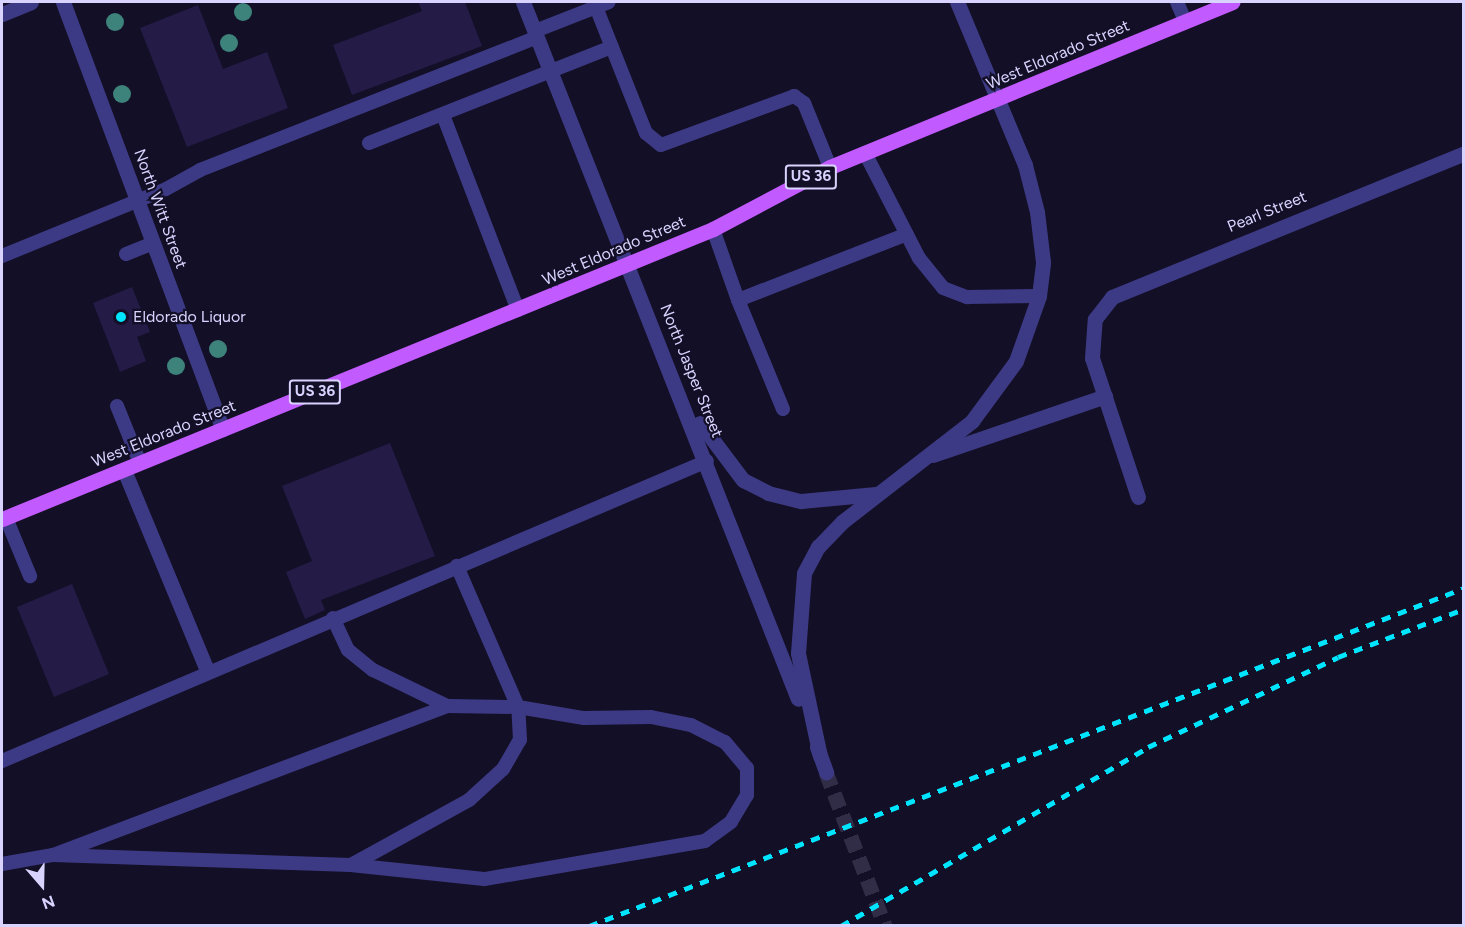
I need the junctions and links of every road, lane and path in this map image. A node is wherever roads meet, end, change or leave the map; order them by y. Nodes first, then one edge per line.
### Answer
1 (31, 2) edge
2 (63, 2) edge
3 (524, 2) edge
4 (609, 2) edge
5 (957, 2) edge
6 (1177, 2) edge
7 (1233, 2) edge
8 (596, 7) junction
9 (2, 14) edge
10 (1185, 21) junction
11 (536, 34) junction
12 (612, 47) junction
13 (552, 73) junction
14 (999, 99) junction
15 (442, 115) junction
16 (369, 143) dead end
17 (865, 153) junction
18 (1464, 153) edge
19 (830, 167) junction
20 (137, 201) junction
21 (713, 229) junction
22 (907, 234) junction
23 (153, 243) junction
24 (126, 254) dead end
25 (2, 256) edge
26 (627, 264) junction
27 (1039, 296) junction
28 (738, 300) junction
29 (518, 310) junction
30 (675, 378) junction
31 (1105, 396) junction
32 (117, 406) dead end
33 (783, 410) dead end
34 (223, 429) junction
35 (933, 455) junction
36 (707, 461) junction
37 (140, 463) junction
38 (124, 470) junction
39 (880, 493) junction
40 (1138, 497) dead end
41 (4, 519) edge
42 (457, 566) junction
43 (30, 576) dead end
44 (333, 618) junction
45 (207, 670) junction
46 (447, 706) junction
47 (518, 707) junction
48 (820, 756) junction
49 (2, 761) edge
50 (826, 772) tunnel mouth
51 (53, 855) junction
52 (2, 864) edge
53 (351, 865) junction

1 - 9 street
2 - 20 street, North Witt Street
3 - 11 street, North Jasper Street
4 - 8 lane
5 - 14 street
6 - 10 lane
7 - 10 main road, West Eldorado Street / US 36
8 - 11 lane
8 - 12 lane
10 - 14 main road, West Eldorado Street / US 36
11 - 13 street, North Jasper Street
11 - 20 lane
12 - 13 lane
12 - 19 lane
13 - 15 lane
13 - 26 street, North Jasper Street
14 - 17 main road, West Eldorado Street / US 36
14 - 27 street
15 - 16 lane
15 - 29 lane
17 - 19 main road, West Eldorado Street / US 36
17 - 22 lane
18 - 31 street, Pearl Street
19 - 21 main road, West Eldorado Street / US 36
20 - 23 street, North Witt Street
20 - 25 lane
21 - 26 main road, West Eldorado Street / US 36
21 - 28 lane
22 - 27 lane
22 - 28 lane
23 - 24 lane
23 - 34 street, North Witt Street
26 - 29 main road, West Eldorado Street / US 36
26 - 30 street, North Jasper Street
27 - 35 street
28 - 33 lane
29 - 34 main road, West Eldorado Street / US 36
30 - 36 street, North Jasper Street
30 - 39 street
31 - 35 street
31 - 40 street
32 - 37 lane
34 - 37 main road, West Eldorado Street / US 36
35 - 39 street, North Jasper Street
36 - 42 lane
36 - 48 street, North Jasper Street
37 - 38 main road, West Eldorado Street / US 36
38 - 41 main road, West Eldorado Street / US 36
38 - 45 street
39 - 48 street, North Jasper Street
41 - 43 lane
42 - 44 lane
42 - 47 lane
44 - 45 lane
44 - 46 lane
45 - 49 lane
46 - 47 lane
46 - 51 lane
47 - 53 lane
47 - 53 lane
48 - 50 street, North Jasper Street
51 - 52 lane
51 - 53 lane

